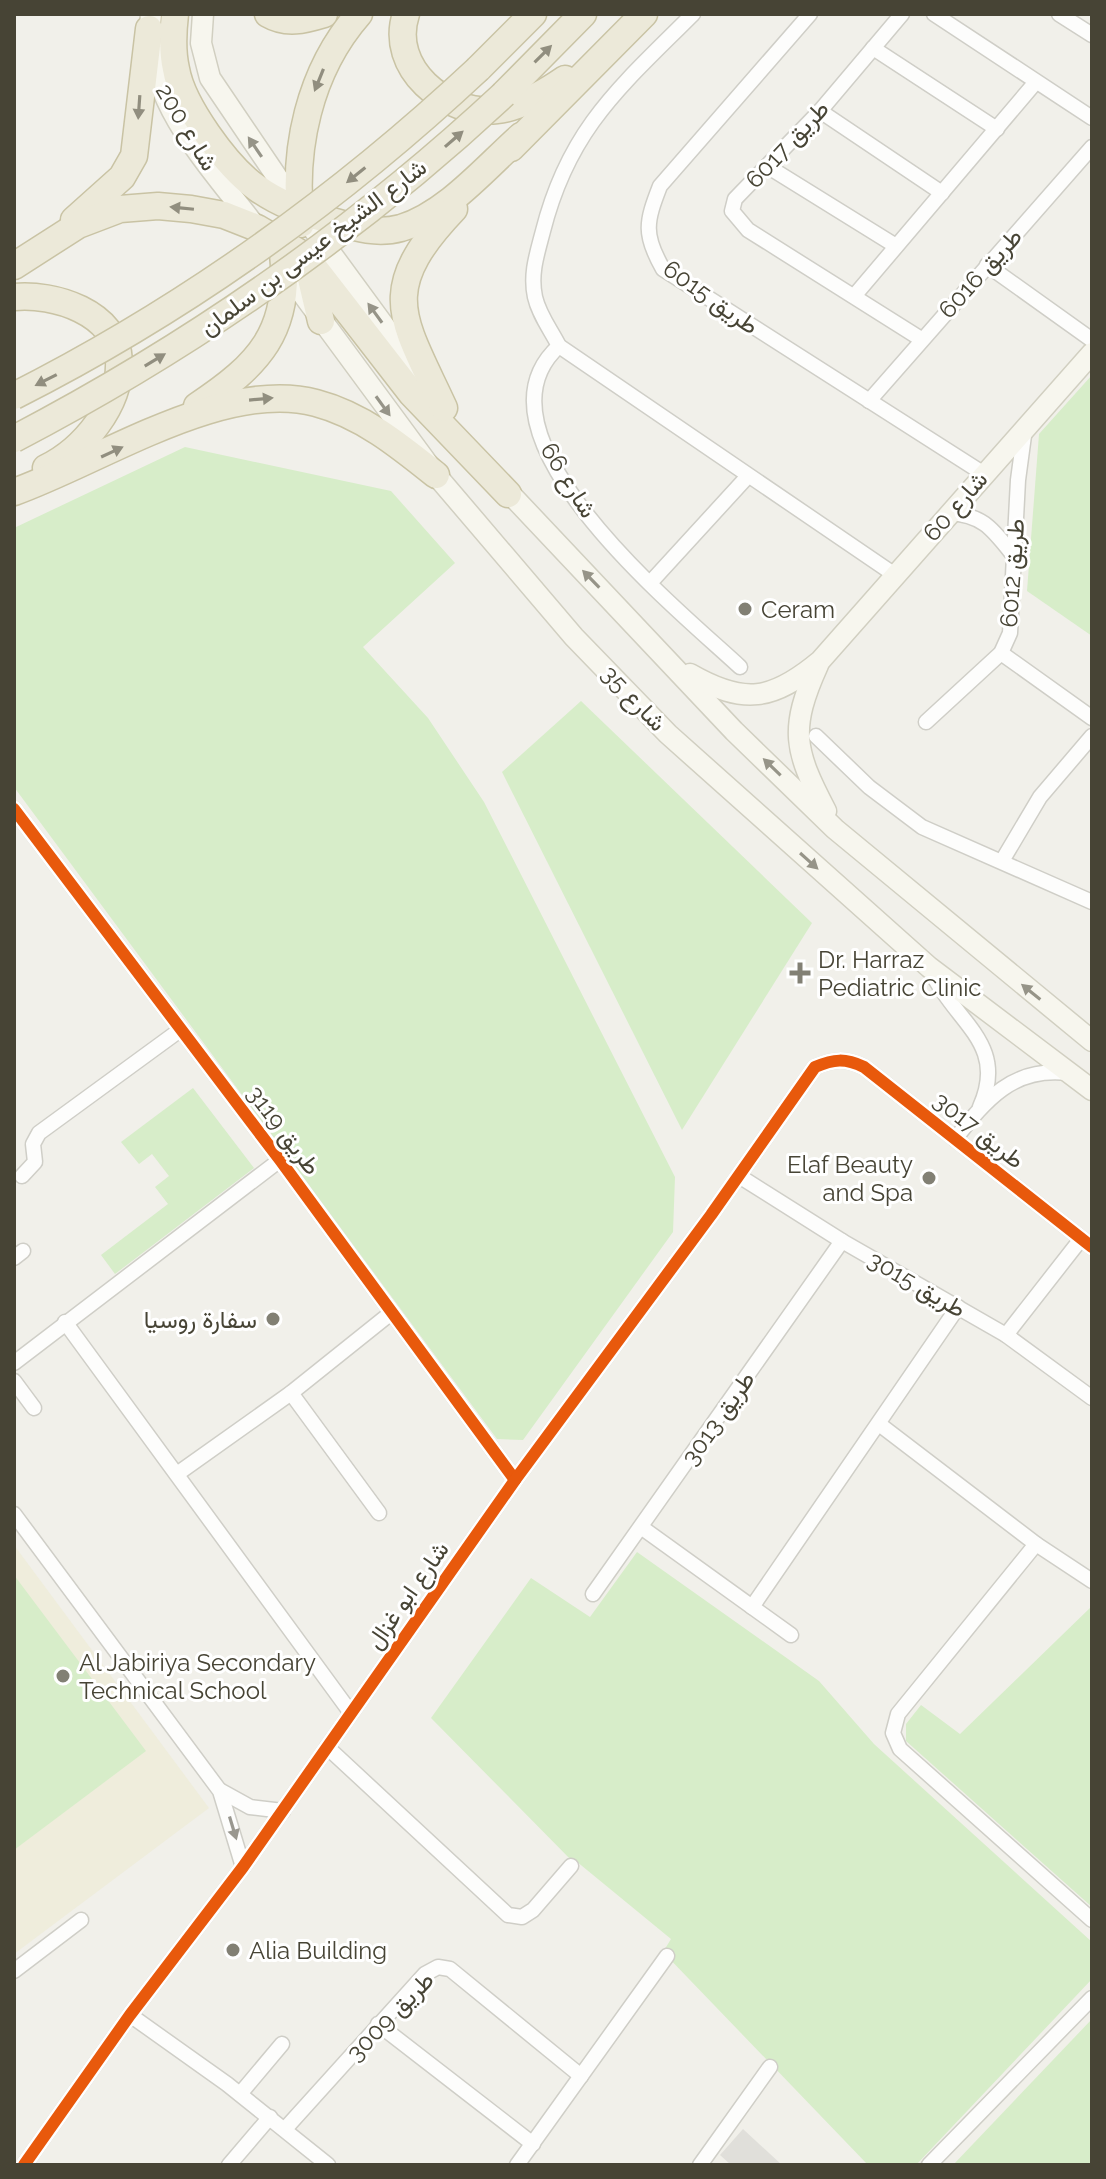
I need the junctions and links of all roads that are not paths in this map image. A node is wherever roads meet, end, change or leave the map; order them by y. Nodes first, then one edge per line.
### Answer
1 (175, 14) edge
2 (203, 14) edge
3 (268, 14) edge
4 (324, 14) edge
5 (359, 14) edge
6 (406, 14) edge
7 (533, 14) edge
8 (583, 14) edge
9 (644, 14) edge
10 (693, 14) edge
11 (810, 14) edge
12 (902, 14) edge
13 (934, 14) edge
14 (1059, 14) edge
15 (150, 22) edge
16 (1092, 35) edge
17 (620, 39) junction
18 (873, 48) junction
19 (1035, 83) junction
20 (820, 111) junction
21 (1092, 118) edge
22 (997, 129) junction
23 (521, 136) junction
24 (1092, 147) edge
25 (767, 166) junction
26 (274, 186) junction
27 (942, 193) junction
28 (300, 211) junction
29 (257, 228) junction
30 (281, 240) junction
31 (896, 246) junction
32 (40, 247) junction
33 (295, 263) junction
34 (987, 265) junction
35 (14, 266) edge
36 (855, 295) junction
37 (14, 297) edge
38 (321, 321) joint
39 (921, 339) junction
40 (1092, 340) edge
41 (559, 346) junction
42 (1092, 353) edge
43 (14, 396) edge
44 (869, 401) junction
45 (444, 408) junction
46 (1025, 428) junction
47 (161, 429) junction
48 (14, 439) edge
49 (984, 474) junction
50 (436, 475) junction
51 (748, 476) junction
52 (14, 484) edge
53 (14, 492) edge
54 (508, 494) junction
55 (949, 513) junction
56 (1014, 556) junction
57 (895, 575) junction
58 (650, 583) junction
59 (1001, 653) junction
60 (820, 661) junction
61 (670, 662) junction
62 (740, 667) dead end
63 (1092, 718) edge
64 (926, 722) dead end
65 (816, 736) dead end
66 (1092, 736) edge
67 (14, 809) edge
68 (835, 829) junction
69 (1002, 861) junction
70 (1092, 902) edge
71 (929, 967) junction
72 (180, 1030) junction
73 (1092, 1041) edge
74 (833, 1059) joint
75 (1069, 1073) junction
76 (1092, 1090) edge
77 (980, 1107) junction
78 (955, 1139) junction
79 (280, 1160) junction
80 (22, 1176) dead end
81 (739, 1176) junction
82 (842, 1241) junction
83 (1087, 1243) edge
84 (958, 1307) junction
85 (391, 1313) junction
86 (65, 1322) junction
87 (1006, 1335) junction
88 (14, 1363) edge
89 (14, 1381) edge
90 (291, 1393) junction
91 (1092, 1398) edge
92 (34, 1408) dead end
93 (879, 1424) junction
94 (177, 1474) junction
95 (515, 1480) junction
96 (379, 1513) dead end
97 (14, 1514) edge
98 (641, 1527) junction
99 (1036, 1544) junction
100 (1092, 1581) edge
101 (593, 1594) dead end
102 (752, 1607) junction
103 (791, 1635) dead end
104 (351, 1713) junction
105 (327, 1747) junction
106 (220, 1791) junction
107 (283, 1811) junction
108 (571, 1866) dead end
109 (243, 1867) junction
110 (81, 1920) dead end
111 (1092, 1920) edge
112 (667, 1956) dead end
113 (14, 1971) edge
114 (1092, 1998) edge
115 (130, 2015) junction
116 (378, 2024) junction
117 (282, 2044) dead end
118 (770, 2067) dead end
119 (581, 2076) junction
120 (240, 2094) junction
121 (270, 2117) junction
122 (285, 2129) junction
123 (533, 2144) junction
124 (705, 2163) edge
125 (24, 2165) edge
126 (229, 2165) edge
127 (328, 2165) edge
128 (517, 2165) edge
129 (929, 2165) edge

1 - 26 highway
26 -> 2 main road, شارع 200
3 - 4 highway
5 -> 28 highway
6 - 17 highway
7 -> 43 highway, شارع الشيخ عيسى بن سلمان, bridge
48 -> 8 highway, شارع الشيخ عيسى بن سلمان, bridge
9 - 17 highway
10 - 41 street
11 - 44 street, طريق 6015
12 - 18 street, طريق 6017
13 - 19 street
14 - 16 street
15 - 29 main road, شارع 200
15 -> 32 highway
17 - 23 highway
18 - 20 street, طريق 6017
18 - 22 street
19 - 21 street
19 - 22 street
20 - 25 street, طريق 6017
20 - 27 street
22 - 27 street
23 - 28 highway
23 - 45 highway
24 - 34 street, طريق 6016
25 - 31 street
25 - 36 street, طريق 6017
26 - 28 highway
26 - 30 highway
27 - 31 street
28 - 33 highway
45 -> 28 main road, شارع 35
29 - 30 highway
29 -> 32 highway
29 - 33 main road
30 - 33 highway
31 - 36 street
32 - 35 highway
33 - 38 highway
33 - 47 highway
33 - 54 highway
34 - 39 street, طريق 6016
34 - 40 street
36 - 39 street, طريق 6017
37 - 52 highway
38 -> 50 main road, شارع 35
39 - 44 street, طريق 6016
41 - 51 street
41 - 58 street, شارع 66
42 - 46 main road, شارع 60
44 - 49 street, طريق 6015
45 - 54 main road, شارع 35
46 - 49 main road, شارع 60
46 - 56 street, طريق 6012
47 -> 50 highway
53 -> 47 highway
49 - 55 main road, شارع 60
50 -> 71 main road, شارع 35
51 - 57 street
51 - 58 street
61 -> 54 main road, شارع 35
55 - 56 street
55 - 57 main road, شارع 60
56 - 59 street, طريق 6012
57 - 60 main road, شارع 60
58 - 62 street, شارع 66
59 - 63 street, طريق 6012
59 - 64 street
60 - 61 main road
60 - 68 main road
68 -> 61 main road, شارع 35
65 - 69 street
66 - 69 street
67 - 72 street, طريق 3119
73 -> 68 main road, شارع 35
69 - 70 street
71 - 75 main road, شارع 35
71 - 77 street
72 - 79 street, طريق 3119
72 - 80 street
74 - 78 street, طريق 3017
74 - 81 street, شارع ابو غزال
75 - 76 main road, شارع 35
75 - 77 street
77 - 78 street
78 - 83 street, طريق 3017
79 - 85 street, طريق 3119
79 - 86 street
81 - 82 street, طريق 3015
81 - 95 street, شارع ابو غزال
82 - 84 street, طريق 3015
82 - 98 street, طريق 3013
83 - 87 street, طريق 3017
84 - 87 street, طريق 3015
84 - 93 street
85 - 90 street
85 - 95 street, طريق 3119
86 - 88 street
86 - 94 street
87 - 91 street, طريق 3015
89 - 92 street
90 - 94 street
90 - 96 street
93 - 99 street
93 - 102 street
94 - 104 street
95 - 104 street, شارع ابو غزال
97 - 106 street
98 - 101 street, طريق 3013
98 - 102 street
99 - 100 street
99 - 111 street
102 - 103 street
104 - 105 street, شارع ابو غزال
105 - 107 street, شارع ابو غزال
105 - 108 street
106 - 107 street
106 -> 109 street
107 - 109 street, شارع ابو غزال
109 - 115 street, شارع ابو غزال
110 - 113 street
112 - 119 street
114 - 129 street
115 - 120 street
115 - 125 street, شارع ابو غزال
116 - 119 street, طريق 3009
116 - 122 street, طريق 3009
116 - 123 street
117 - 120 street
118 - 124 street
119 - 123 street
120 - 121 street
121 - 122 street
121 - 126 street
122 - 127 street
123 - 128 street

